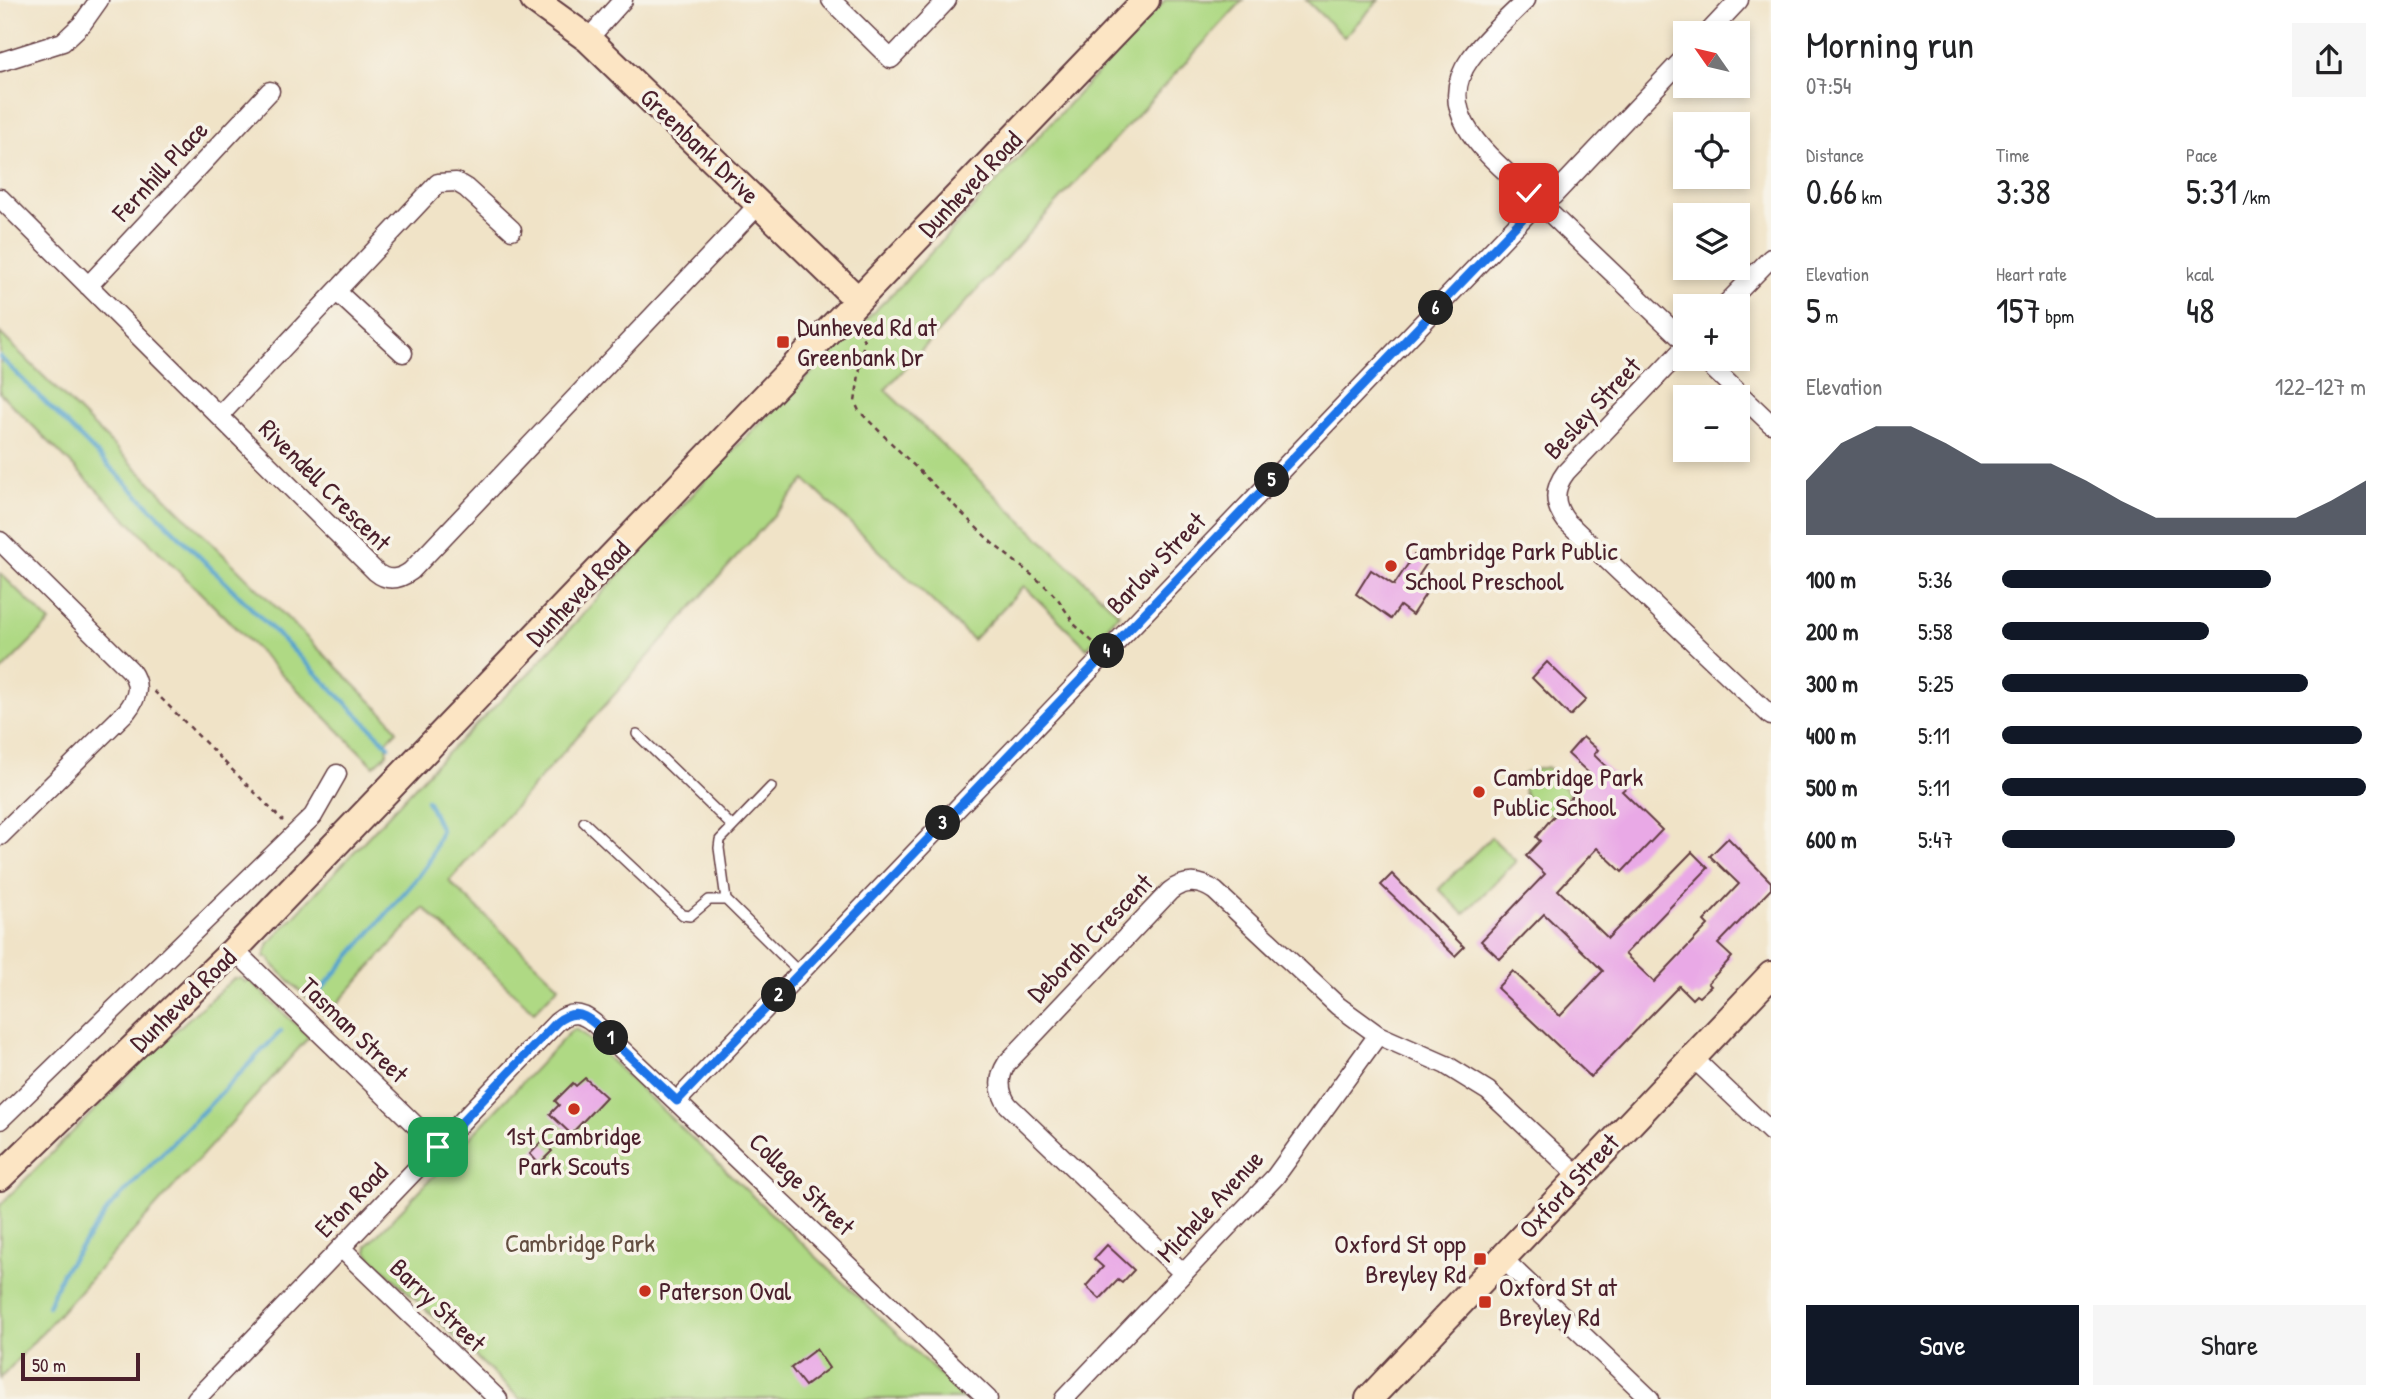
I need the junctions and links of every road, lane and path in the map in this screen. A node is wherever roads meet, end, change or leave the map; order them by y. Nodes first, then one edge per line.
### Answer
1 (99, 0) edge
2 (534, 0) edge
3 (623, 0) edge
4 (831, 0) edge
5 (947, 0) edge
6 (1146, 0) edge
7 (1526, 0) edge
8 (1739, 0) edge
9 (1719, 21) edge
10 (588, 39) junction
11 (0, 62) edge
12 (1673, 70) edge
13 (270, 92) dead end
14 (1529, 193) junction
15 (1553, 196) junction
16 (0, 198) edge
17 (760, 203) junction
18 (1527, 214) junction
19 (1552, 215) junction
20 (512, 230) dead end
21 (1771, 258) edge
22 (88, 286) junction
23 (337, 292) junction
24 (1736, 294) edge
25 (858, 300) junction
26 (857, 329) dead end
27 (1673, 332) edge
28 (403, 353) dead end
29 (1673, 357) edge
30 (1716, 371) edge
31 (219, 416) junction
32 (1771, 424) edge
33 (0, 541) edge
34 (1105, 653) junction
35 (149, 689) dead end
36 (1771, 716) edge
37 (637, 734) dead end
38 (337, 774) dead end
39 (771, 787) dead end
40 (584, 822) dead end
41 (732, 826) junction
42 (289, 827) dead end
43 (0, 836) edge
44 (726, 900) junction
45 (234, 950) junction
46 (800, 973) junction
47 (1771, 975) edge
48 (575, 1013) joint
49 (1378, 1035) junction
50 (1692, 1056) junction
51 (677, 1101) junction
52 (0, 1120) edge
53 (1771, 1132) edge
54 (438, 1147) junction
55 (1579, 1176) junction
56 (0, 1177) edge
57 (341, 1248) junction
58 (1502, 1258) junction
59 (1183, 1273) junction
60 (197, 1399) edge
61 (498, 1399) edge
62 (988, 1399) edge
63 (1064, 1399) edge
64 (1369, 1399) edge
65 (1650, 1399) edge

1 - 11 street
2 - 10 main road, Greenbank Drive
3 - 10 street
4 - 5 street
6 - 25 main road, Dunheved Road
7 - 14 street
8 - 9 street
10 - 17 main road, Greenbank Drive
12 - 15 street
13 - 22 street, Fernhill Place
14 - 15 street
14 - 18 street
15 - 19 street
16 - 22 street, Rivendell Crescent
17 - 25 main road, Greenbank Drive
17 - 31 street, Rivendell Crescent
18 - 19 street
18 - 34 street, Barlow Street
19 - 27 street
20 - 23 street
21 - 24 street
22 - 31 street, Rivendell Crescent
23 - 28 street
23 - 31 street
25 - 45 main road, Dunheved Road
26 - 34 path
29 - 36 street, Besley Street
30 - 32 street
33 - 43 street
34 - 46 street, Barlow Street
35 - 42 path
37 - 41 lane
38 - 52 street, Dunheved Road
39 - 41 lane
40 - 44 lane
41 - 44 lane
44 - 46 lane
45 - 54 street, Tasman Street
45 - 56 main road, Dunheved Road
46 - 51 street, Barlow Street
47 - 50 main road, Oxford Street
48 - 51 street, College Street
48 - 54 street, Eton Road
49 - 55 street, Deborah Crescent
49 - 59 street, Michele Avenue
49 - 59 street, Deborah Crescent
50 - 53 street
50 - 55 main road, Oxford Street
51 - 62 street, College Street
54 - 57 street, Eton Road
55 - 58 main road, Oxford Street
57 - 60 street, Eton Road
57 - 61 street, Barry Street
58 - 64 main road, Oxford Street
58 - 65 street
59 - 63 street, Michele Avenue

